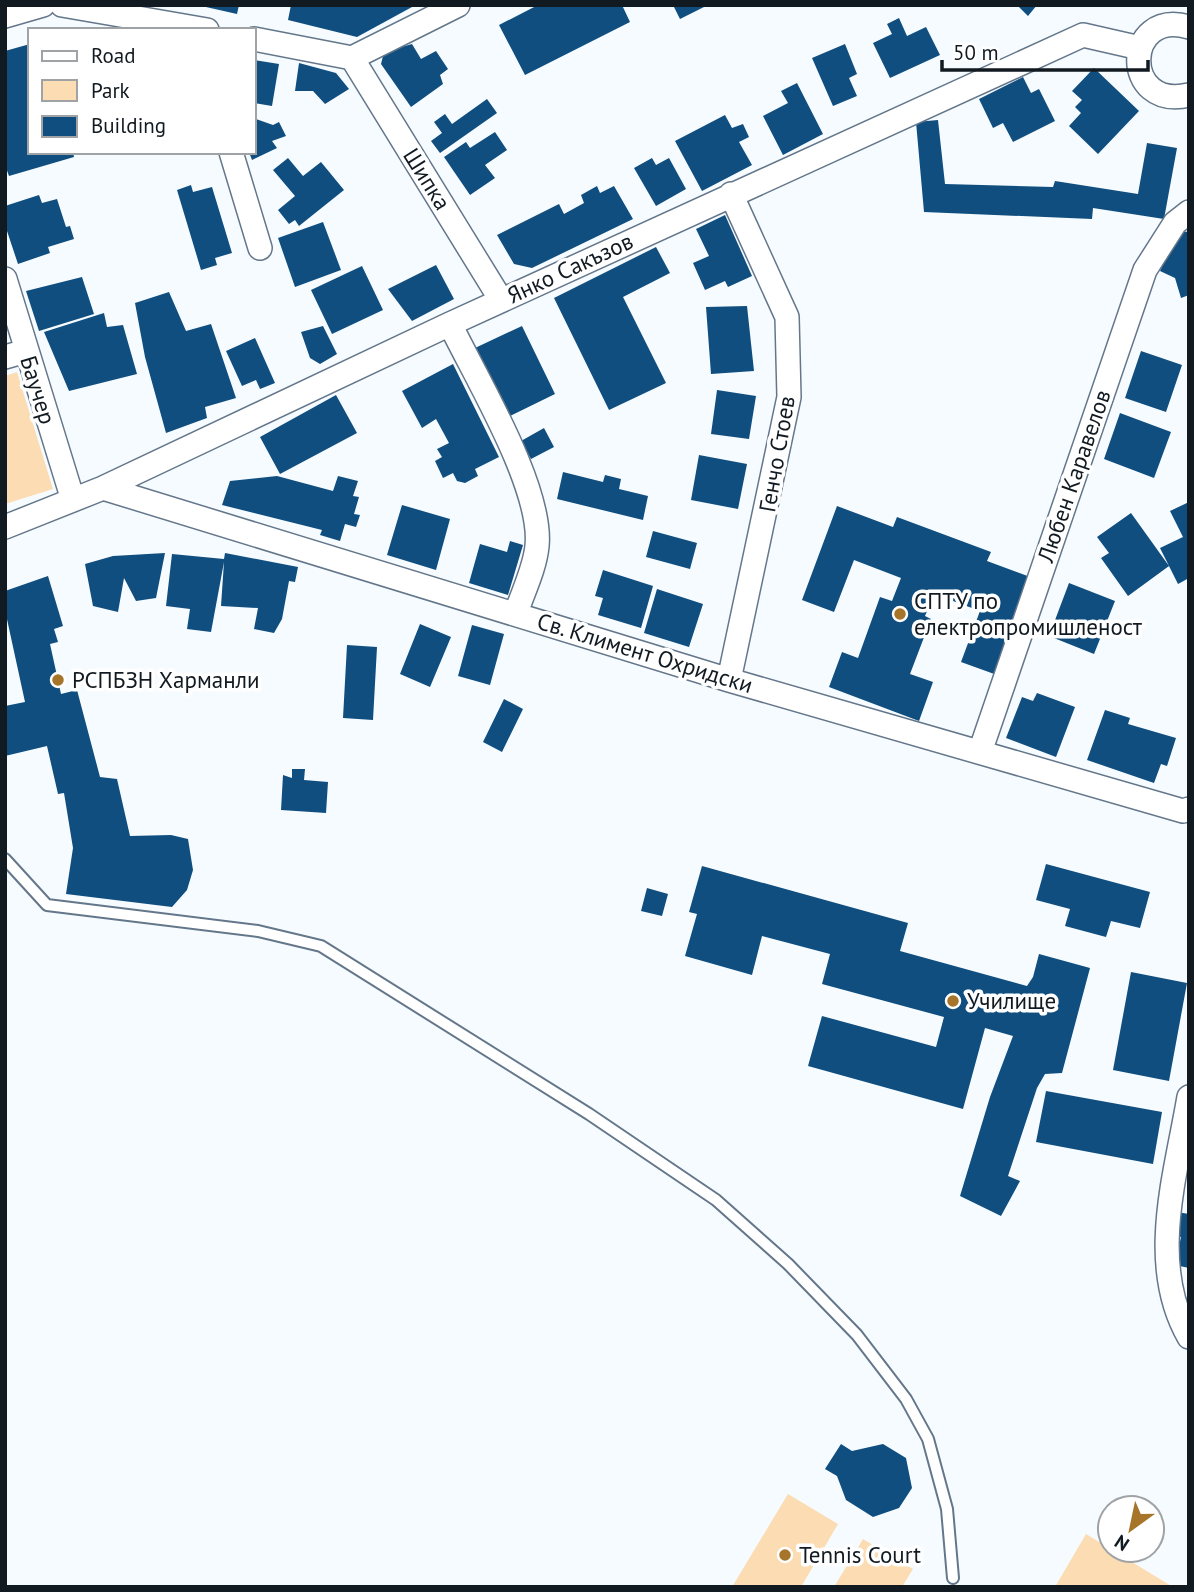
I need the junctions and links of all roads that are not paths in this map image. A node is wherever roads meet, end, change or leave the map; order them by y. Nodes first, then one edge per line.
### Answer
1 (43, 5) edge
2 (62, 5) edge
3 (458, 5) edge
4 (5, 16) edge
5 (1177, 18) edge
6 (192, 28) edge
7 (256, 39) edge
8 (1140, 48) junction
9 (352, 58) junction
10 (1187, 99) edge
11 (232, 154) edge
12 (730, 194) junction
13 (1189, 212) edge
14 (260, 248) dead end
15 (5, 279) edge
16 (501, 300) junction
17 (450, 324) junction
18 (16, 354) edge
19 (103, 488) junction
20 (73, 500) junction
21 (5, 527) edge
22 (516, 612) junction
23 (729, 680) junction
24 (980, 752) junction
25 (1187, 814) edge
26 (5, 859) edge
27 (1189, 1097) edge
28 (1188, 1336) edge
29 (953, 1578) dead end

1 - 4 street
2 - 6 street
3 - 9 street
5 - 8 street
7 - 9 street
8 - 10 street
8 - 12 street, Янко Сакъзов
9 - 16 street, Шипка
11 - 14 street
12 - 16 street, Янко Сакъзов
12 - 23 street, Генчо Стоев
13 - 24 street, Любен Каравелов
15 - 18 street, Баучер
16 - 17 street, Янко Сакъзов
17 - 19 street, Янко Сакъзов
17 - 22 street
18 - 20 street, Баучер
19 - 20 street, Янко Сакъзов
19 - 22 street, Св. Климент Охридски
20 - 21 street, Янко Сакъзов
22 - 23 street, Св. Климент Охридски
23 - 24 street, Св. Климент Охридски
24 - 25 street, Св. Климент Охридски
26 - 29 lane
27 - 28 street

